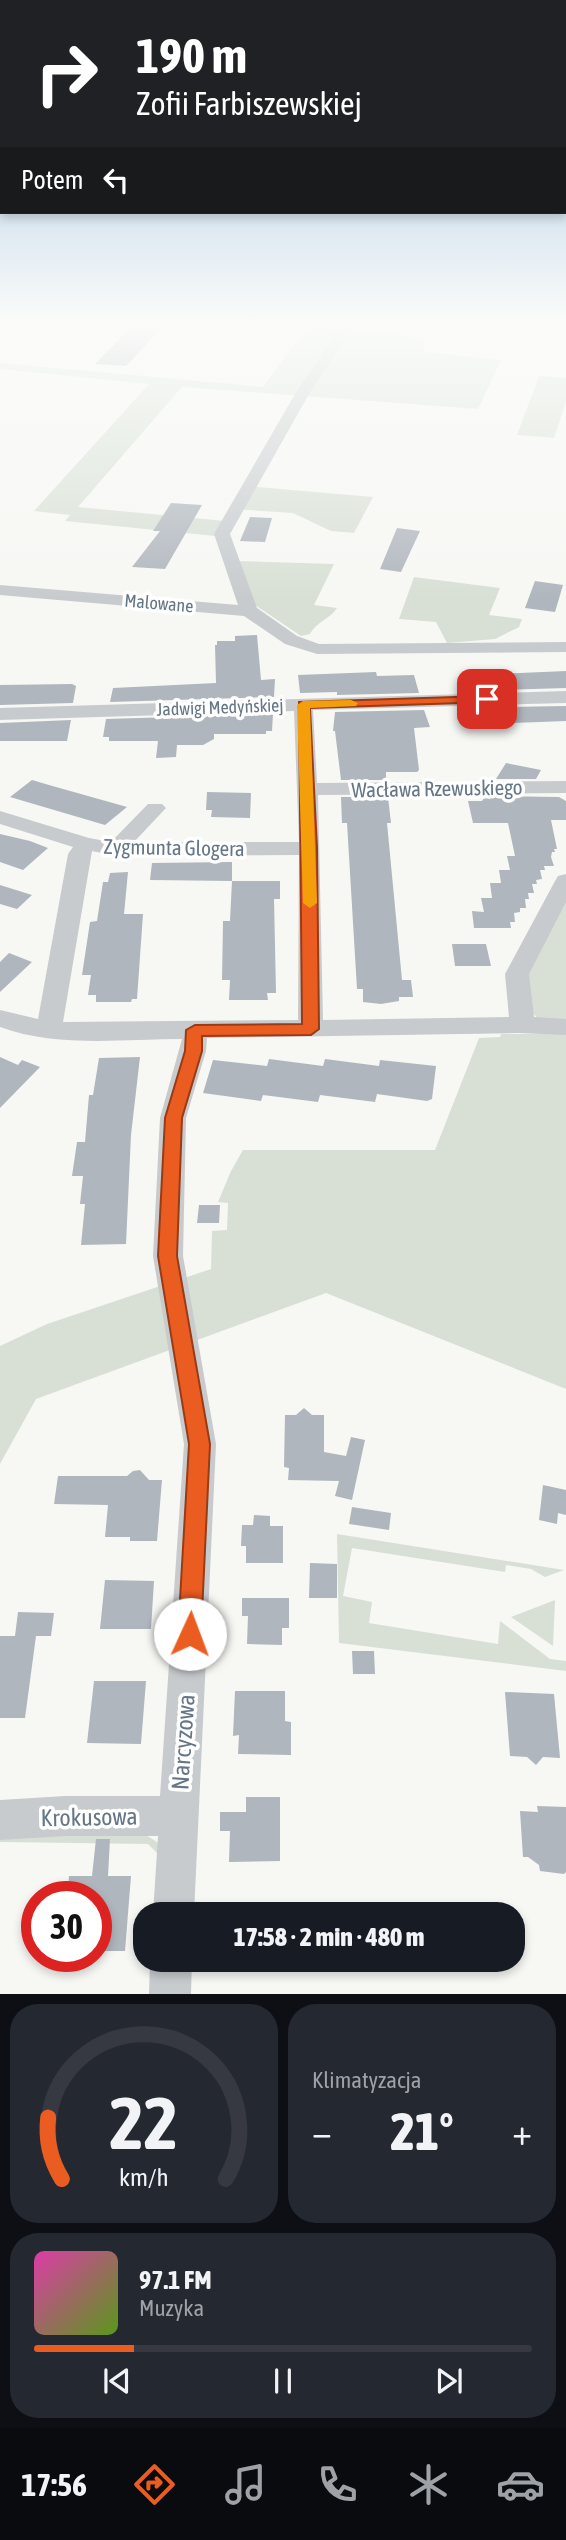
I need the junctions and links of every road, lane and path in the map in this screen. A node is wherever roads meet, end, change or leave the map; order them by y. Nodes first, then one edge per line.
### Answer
1 (291, 414) edge
2 (0, 590) edge
3 (249, 611) junction
4 (566, 647) edge
5 (566, 697) edge
6 (303, 705) junction
7 (0, 714) edge
8 (566, 787) edge
9 (307, 789) junction
10 (156, 808) dead end
11 (0, 817) edge
12 (86, 844) junction
13 (310, 848) junction
14 (116, 849) junction
15 (566, 881) edge
16 (0, 1018) edge
17 (507, 1026) junction
18 (566, 1027) edge
19 (311, 1029) junction
20 (49, 1030) junction
21 (195, 1030) junction
22 (178, 1816) junction
23 (0, 1820) edge
24 (174, 1902) edge
25 (171, 1972) edge
26 (170, 1994) edge

1 - 3 street
2 - 3 street, Malowane
3 - 4 street, Malowane
5 - 6 street, Jadwigi Medyńskiej
6 - 7 street, Jadwigi Medyńskiej
6 - 9 street
8 - 9 street, Wacława Rzewuskiego
9 - 13 street
10 - 14 street
11 - 12 street, Zygmunta Glogera
12 - 14 street, Zygmunta Glogera
12 - 20 street
13 - 14 street, Zygmunta Glogera
13 - 19 street
15 - 17 street
16 - 20 street
17 - 18 street
17 - 19 street
19 - 21 street
20 - 21 street
21 - 22 street, Narcyzowa
22 - 23 street, Krokusowa
22 - 24 street, Narcyzowa
25 - 26 street

